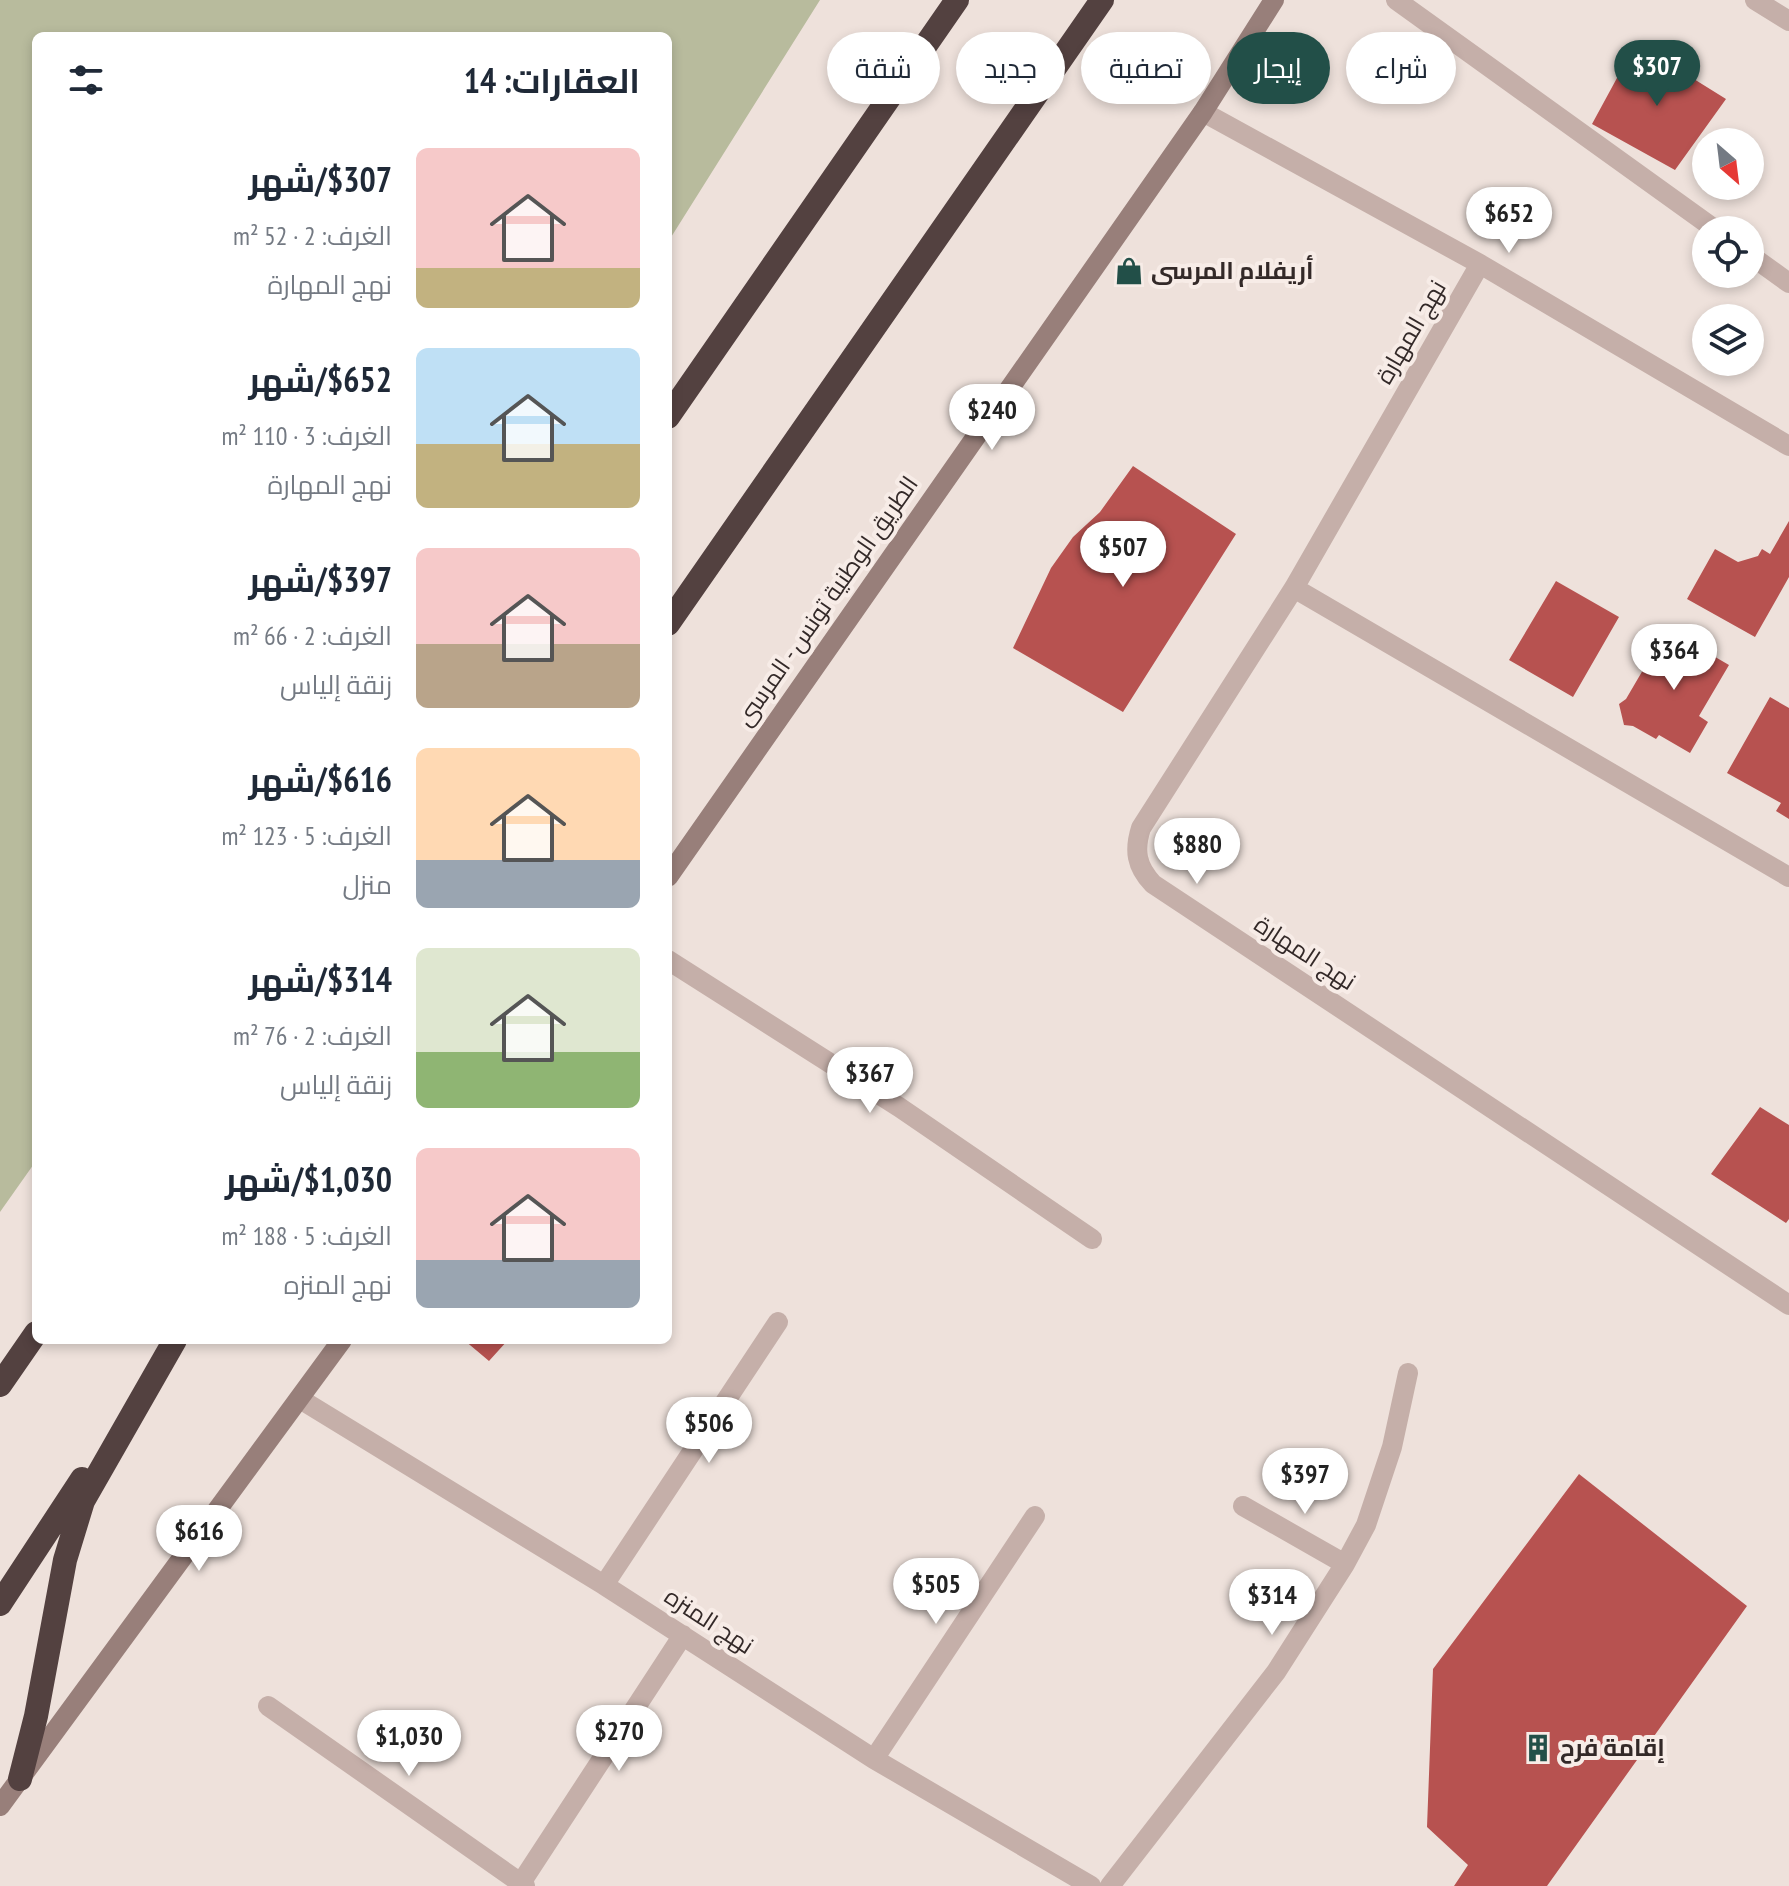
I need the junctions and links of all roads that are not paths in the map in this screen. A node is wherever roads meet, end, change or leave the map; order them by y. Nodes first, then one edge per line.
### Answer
1 (957, 0) edge
2 (1102, 0) edge
3 (1274, 0) edge
4 (1396, 0) edge
5 (1755, 0) edge
6 (1789, 21) edge
7 (1203, 112) junction
8 (1697, 216) edge
9 (1480, 264) junction
10 (1764, 265) edge
11 (1789, 283) edge
12 (672, 411) edge
13 (1789, 446) edge
14 (1294, 588) junction
15 (672, 618) edge
16 (672, 871) edge
17 (1789, 877) edge
18 (672, 963) edge
19 (1092, 1239) dead end
20 (1789, 1305) edge
21 (778, 1322) dead end
22 (32, 1339) edge
23 (171, 1344) edge
24 (172, 1344) edge
25 (339, 1344) edge
26 (1408, 1373) dead end
27 (0, 1385) edge
28 (300, 1399) junction
29 (1243, 1506) dead end
30 (1035, 1516) dead end
31 (1345, 1564) junction
32 (604, 1585) junction
33 (0, 1604) edge
34 (683, 1635) junction
35 (268, 1706) dead end
36 (874, 1759) junction
37 (20, 1779) junction
38 (0, 1806) edge
39 (521, 1885) edge
40 (1091, 1886) edge
41 (1110, 1886) edge

1 - 12 highway
2 - 15 highway
3 - 7 street, الطريق الوطنية تونس - المرسى
4 - 8 street
5 - 6 street
7 - 9 street
7 - 16 street, الطريق الوطنية تونس - المرسى
9 - 13 street
9 - 14 street, نهج المهارة
10 - 11 street
14 - 17 street
14 - 20 street, نهج المهارة
18 - 19 street
21 - 32 street
22 - 27 highway
23 - 33 highway
24 - 37 highway
25 - 28 street
26 - 31 street
28 - 32 street, نهج المنزه
28 - 37 street
29 - 31 street
30 - 36 street
31 - 41 street
32 - 34 street, نهج المنزه
34 - 36 street, نهج المنزه
34 - 39 street
35 - 39 street
36 - 40 street, نهج المنزه
37 - 38 street

